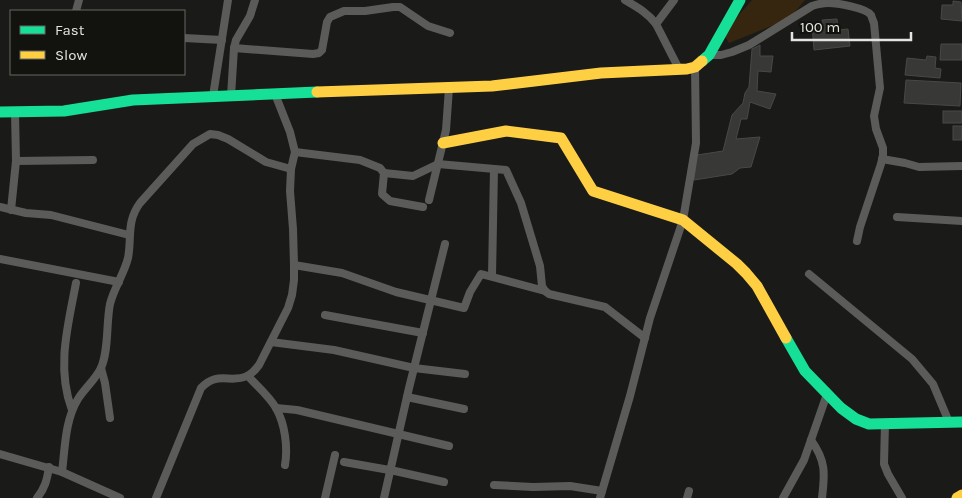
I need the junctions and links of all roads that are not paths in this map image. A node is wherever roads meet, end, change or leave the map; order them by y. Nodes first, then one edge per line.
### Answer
1 (228, 0) edge
2 (255, 0) edge
3 (625, 0) edge
4 (674, 0) edge
5 (740, 0) edge
6 (640, 4) edge
7 (656, 24) junction
8 (450, 33) dead end
9 (185, 38) edge
10 (222, 40) junction
11 (234, 48) junction
12 (709, 55) junction
13 (695, 67) junction
14 (679, 69) junction
15 (450, 88) junction
16 (275, 94) junction
17 (212, 96) junction
18 (231, 96) junction
19 (0, 112) edge
20 (15, 112) junction
21 (443, 142) junction
22 (295, 152) junction
23 (882, 159) junction
24 (93, 160) dead end
25 (16, 161) junction
26 (438, 164) junction
27 (962, 166) edge
28 (291, 169) junction
29 (494, 169) junction
30 (384, 173) junction
31 (429, 200) dead end
32 (423, 207) dead end
33 (0, 208) edge
34 (11, 210) junction
35 (897, 217) dead end
36 (683, 220) junction
37 (962, 221) edge
38 (129, 235) junction
39 (858, 242) dead end
40 (445, 244) dead end
41 (0, 259) edge
42 (294, 265) junction
43 (809, 274) dead end
44 (492, 276) junction
45 (76, 282) dead end
46 (120, 282) junction
47 (544, 291) junction
48 (431, 299) junction
49 (325, 315) dead end
50 (423, 333) junction
51 (645, 338) junction
52 (271, 342) junction
53 (101, 368) junction
54 (414, 368) junction
55 (465, 374) dead end
56 (248, 376) junction
57 (827, 394) junction
58 (407, 398) junction
59 (276, 408) junction
60 (464, 409) dead end
61 (72, 410) junction
62 (110, 418) dead end
63 (949, 422) junction
64 (962, 422) edge
65 (885, 423) junction
66 (398, 434) junction
67 (811, 440) junction
68 (449, 446) dead end
69 (0, 454) edge
70 (336, 455) dead end
71 (344, 462) dead end
72 (285, 465) dead end
73 (49, 467) junction
74 (390, 470) junction
75 (62, 472) junction
76 (444, 482) dead end
77 (494, 485) dead end
78 (601, 494) edge
79 (962, 495) edge
80 (37, 498) edge
81 (120, 498) edge
82 (156, 498) edge
83 (325, 498) edge
84 (384, 498) edge
85 (783, 498) edge
86 (822, 498) edge
87 (902, 498) edge
88 (957, 498) edge

1 - 10 street
2 - 11 street
3 - 6 street
4 - 7 street
5 - 12 main road
6 - 7 street
7 - 14 street
8 - 11 street
9 - 10 street
10 - 17 street
11 - 18 street
12 - 13 main road
12 - 23 street
13 - 14 main road
13 - 36 street
14 - 15 main road
15 - 16 main road
15 - 21 street
16 - 18 main road
16 - 22 street
17 - 18 main road
17 - 20 main road
19 - 20 main road
20 - 25 street
21 - 26 street
21 - 36 main road
22 - 28 street
22 - 30 street
23 - 27 street
23 - 39 street
24 - 25 street
25 - 34 street
26 - 29 street
26 - 30 street
26 - 31 street
28 - 38 street
28 - 42 street
29 - 44 street
29 - 47 street
30 - 32 street
33 - 34 street
34 - 38 street
35 - 37 street
36 - 51 street
36 - 57 main road
38 - 46 street
40 - 48 street
41 - 46 street
42 - 48 street
42 - 52 street
43 - 63 street
44 - 47 street
44 - 48 street
45 - 61 street
46 - 53 street
47 - 51 street
48 - 50 street
49 - 50 street
50 - 54 street
51 - 78 street
52 - 54 street
52 - 56 street
53 - 61 street
53 - 62 street
54 - 55 street
54 - 58 street
56 - 59 street
56 - 82 street
57 - 65 main road
57 - 67 street
58 - 60 street
58 - 66 street
59 - 66 street
59 - 72 street
61 - 75 street
63 - 64 main road
63 - 65 main road
65 - 87 street
66 - 68 street
66 - 74 street
67 - 85 street
67 - 86 street
69 - 73 street
70 - 83 street
71 - 74 street
73 - 75 street
73 - 80 street
74 - 76 street
74 - 84 street
75 - 81 street
77 - 78 street
79 - 88 main road

